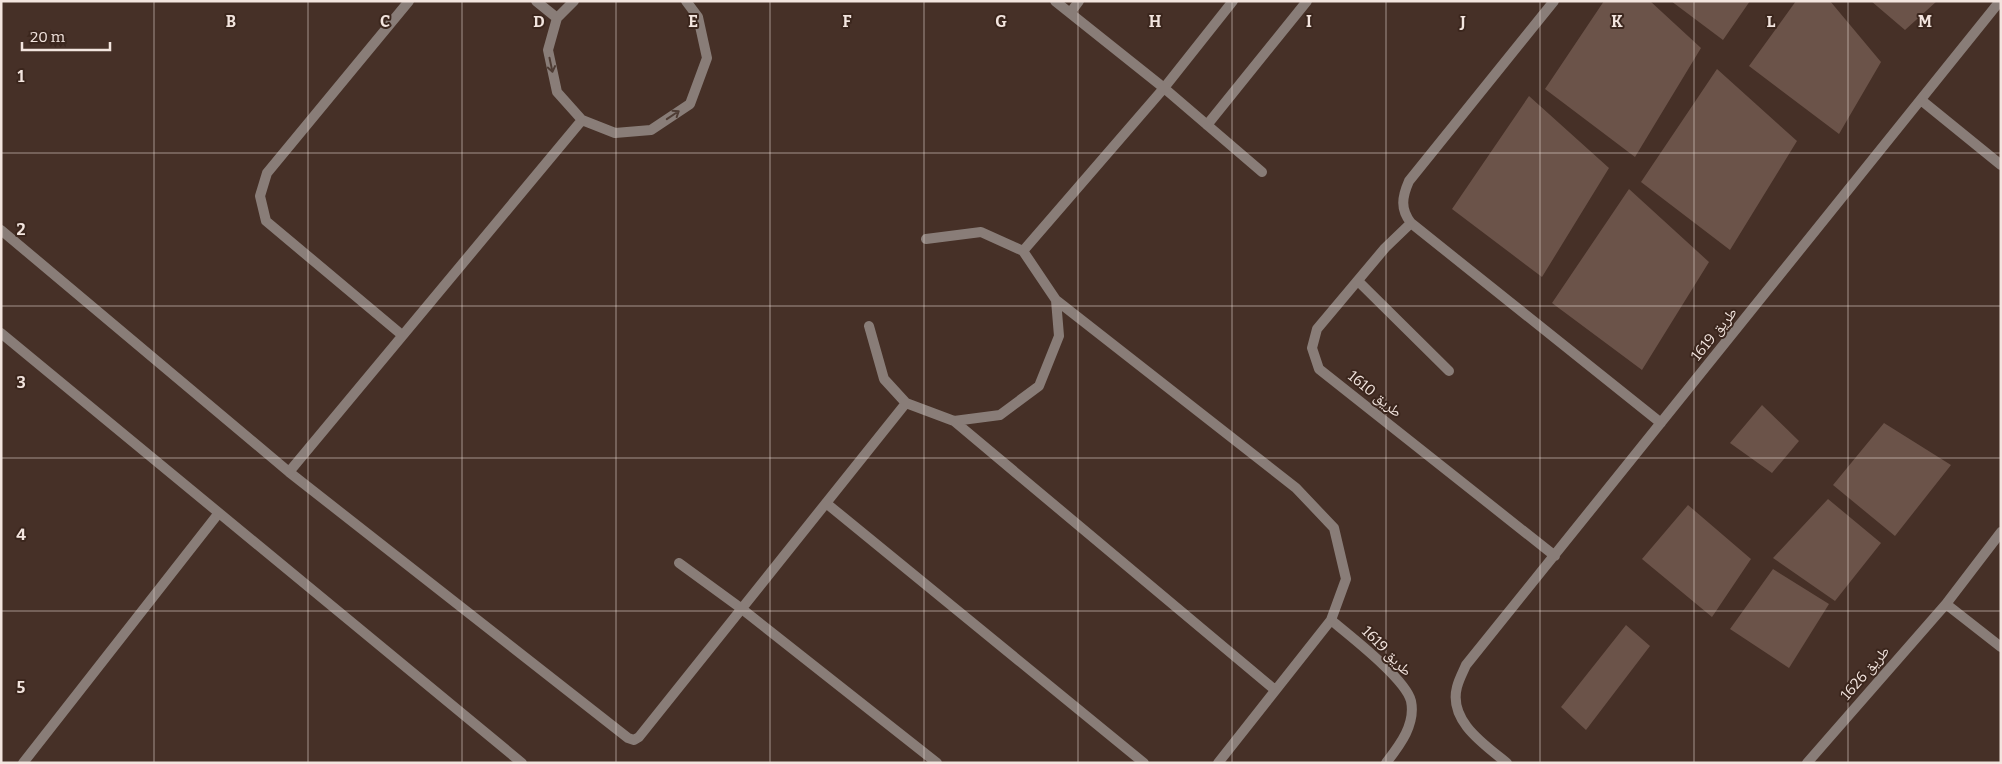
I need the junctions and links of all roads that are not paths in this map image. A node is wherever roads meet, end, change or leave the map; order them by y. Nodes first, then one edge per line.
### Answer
1 (409, 1) edge
2 (536, 1) edge
3 (574, 1) edge
4 (686, 1) edge
5 (1055, 1) edge
6 (1079, 1) edge
7 (1233, 1) edge
8 (1307, 1) edge
9 (1554, 1) edge
10 (2000, 1) edge
11 (1070, 13) junction
12 (557, 18) junction
13 (1164, 88) junction
14 (1921, 100) junction
15 (582, 120) junction
16 (1207, 125) junction
17 (2001, 165) edge
18 (1262, 172) dead end
19 (1411, 223) junction
20 (1, 230) edge
21 (926, 239) dead end
22 (1023, 251) junction
23 (1358, 281) junction
24 (1056, 300) junction
25 (869, 326) dead end
26 (1, 333) edge
27 (402, 335) junction
28 (1449, 371) dead end
29 (906, 403) junction
30 (954, 421) junction
31 (1661, 423) junction
32 (289, 472) junction
33 (826, 503) junction
34 (218, 514) junction
35 (2001, 532) edge
36 (1555, 556) junction
37 (679, 563) dead end
38 (1946, 604) junction
39 (742, 609) junction
40 (1331, 620) junction
41 (2001, 647) edge
42 (1275, 690) junction
43 (22, 763) edge
44 (522, 763) edge
45 (937, 763) edge
46 (1144, 763) edge
47 (1218, 763) edge
48 (1386, 763) edge
49 (1508, 763) edge
50 (1807, 763) edge

1 - 27 street
2 - 12 street
3 - 12 street
15 -> 4 street
5 - 11 street
6 - 11 street
7 - 13 street
8 - 16 street
9 - 19 street
10 - 14 street, طريق 1619
11 - 13 street
12 -> 15 street
13 - 16 street
13 - 22 street
14 - 17 street
14 - 31 street, طريق 1619
15 - 27 street
16 - 18 street
19 - 23 street, طريق 1610
19 - 31 street
20 - 32 street
21 - 22 street
22 - 24 street
23 - 28 street
23 - 36 street, طريق 1610
24 - 30 street
24 - 40 street
25 - 29 street
26 - 34 street
27 - 32 street
29 - 30 street
29 - 33 street
30 - 42 street
31 - 36 street, طريق 1619
32 - 39 street
33 - 39 street
33 - 46 street
34 - 43 street
34 - 44 street
35 - 38 street, طريق 1626
36 - 49 street, طريق 1619
37 - 39 street
38 - 41 street
38 - 50 street, طريق 1626
39 - 45 street
40 - 42 street
40 - 48 street, طريق 1619
42 - 47 street

